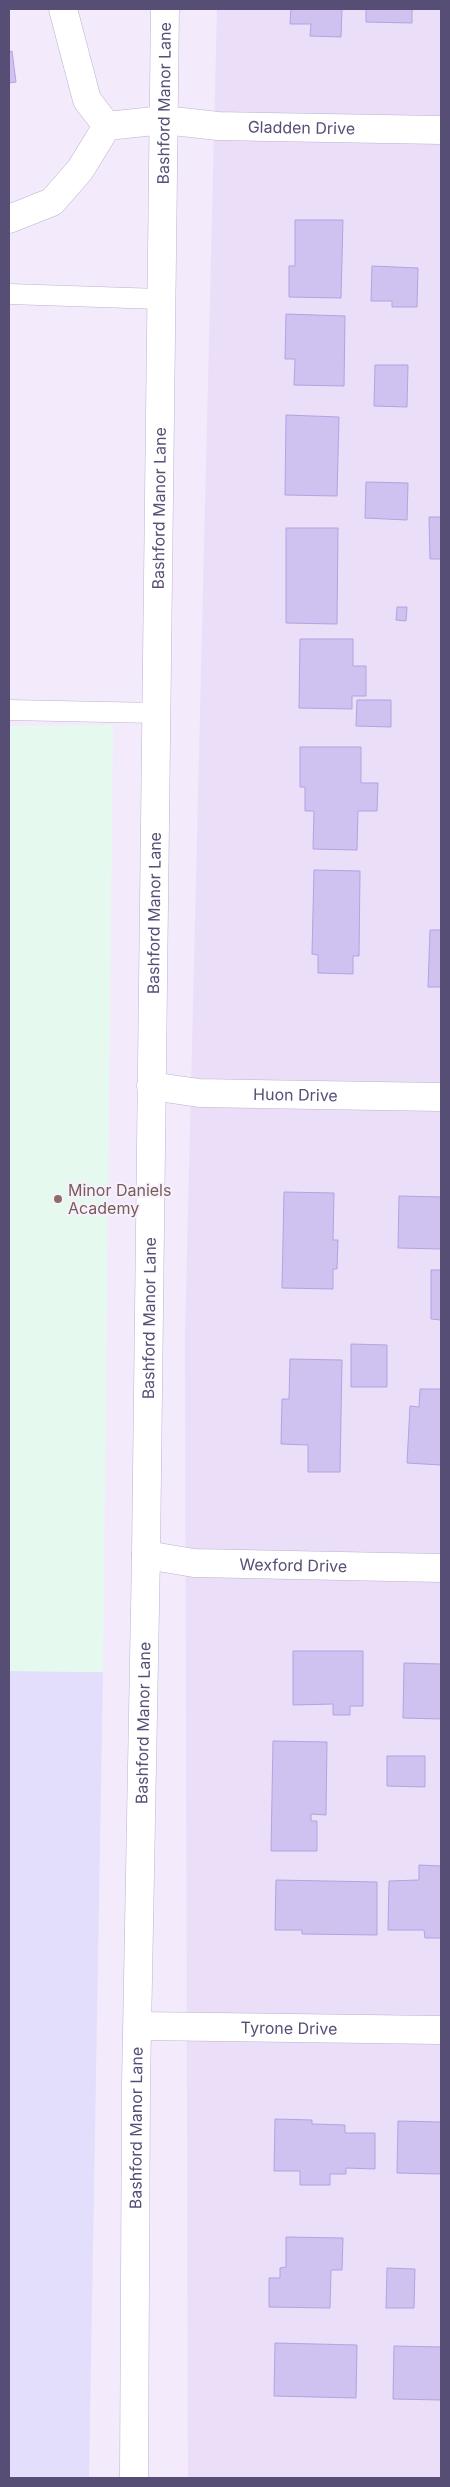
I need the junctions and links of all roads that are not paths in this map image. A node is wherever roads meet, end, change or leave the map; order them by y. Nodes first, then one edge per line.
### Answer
1 (63, 9) edge
2 (165, 9) edge
3 (164, 120) junction
4 (107, 126) junction
5 (441, 130) edge
6 (9, 218) edge
7 (9, 294) edge
8 (160, 299) junction
9 (9, 710) edge
10 (156, 713) junction
11 (151, 1086) junction
12 (441, 1097) edge
13 (146, 1554) junction
14 (441, 1568) edge
15 (138, 2026) junction
16 (441, 2030) edge
17 (134, 2478) edge

1 - 4 street
2 - 3 street, Bashford Manor Lane
3 - 4 street, Gladden Drive
3 - 5 street, Gladden Drive
3 - 8 street, Bashford Manor Lane
4 - 6 street
7 - 8 lane
8 - 10 street, Bashford Manor Lane
9 - 10 lane
10 - 11 street, Bashford Manor Lane
11 - 12 street, Huon Drive
11 - 13 street, Bashford Manor Lane
13 - 14 street, Wexford Drive
13 - 15 street, Bashford Manor Lane
15 - 16 street, Tyrone Drive
15 - 17 street, Bashford Manor Lane

